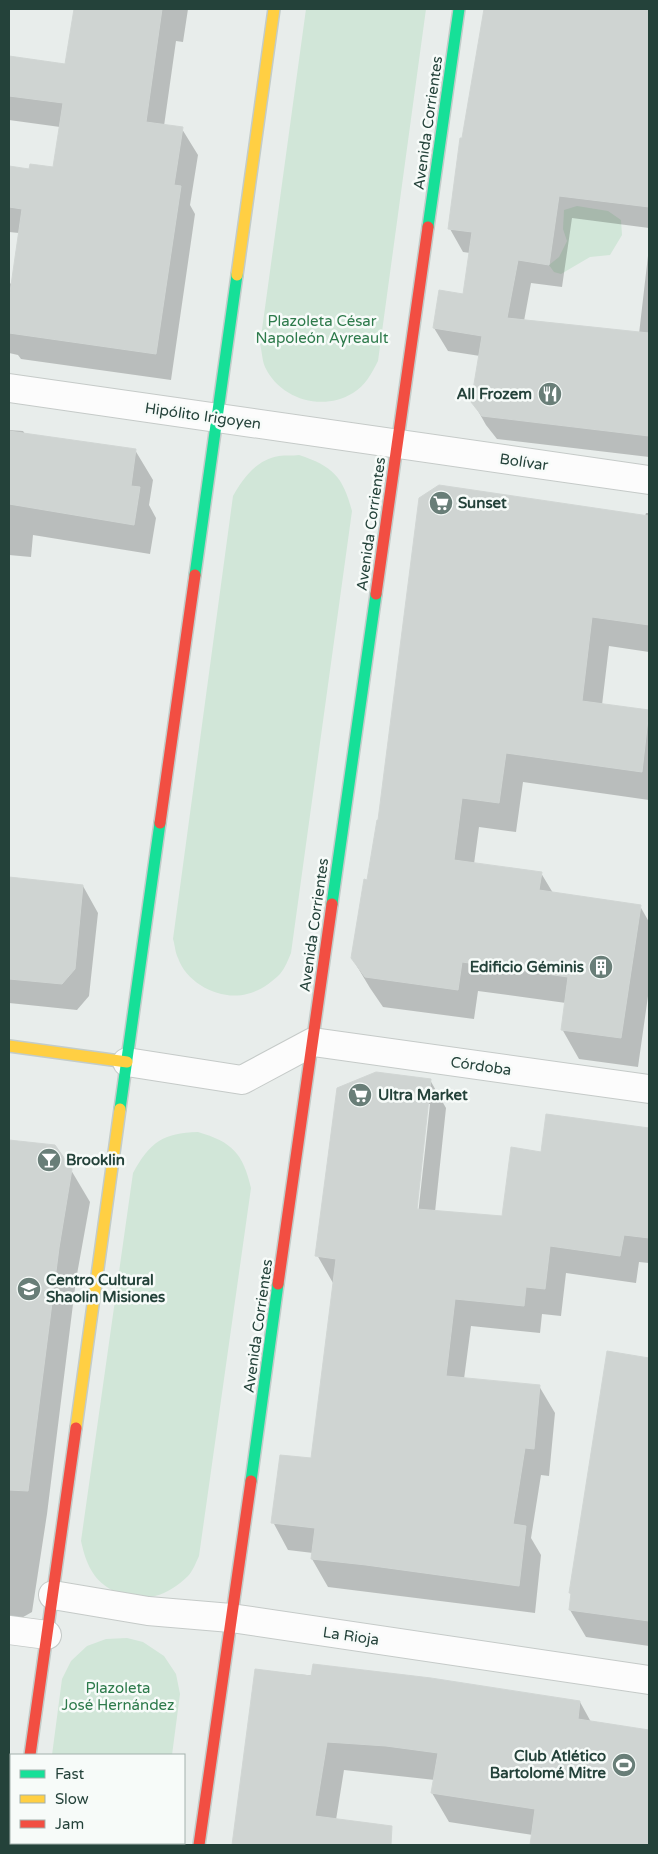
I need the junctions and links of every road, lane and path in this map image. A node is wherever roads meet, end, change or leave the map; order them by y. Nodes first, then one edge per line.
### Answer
1 (274, 9) edge
2 (459, 9) edge
3 (9, 388) edge
4 (217, 418) junction
5 (398, 443) junction
6 (649, 480) edge
7 (313, 1042) junction
8 (9, 1046) edge
9 (127, 1062) junction
10 (649, 1089) edge
11 (53, 1595) junction
12 (231, 1618) junction
13 (9, 1630) edge
14 (47, 1635) junction
15 (649, 1680) edge
16 (30, 1754) edge
17 (199, 1845) edge

1 - 4 main road
2 - 5 main road, Avenida Corrientes
3 - 4 street, Hipólito Irigoyen
4 - 5 street, Hipólito Irigoyen
4 - 9 main road
5 - 6 street, Bolívar
5 - 7 main road, Avenida Corrientes
7 - 9 street
7 - 10 street, Córdoba
7 - 12 main road, Avenida Corrientes
8 - 9 main road
9 - 11 main road
11 - 12 street, La Rioja
11 - 14 main road
12 - 15 street, La Rioja
12 - 17 main road, Avenida Corrientes
13 - 14 street
14 - 16 main road

